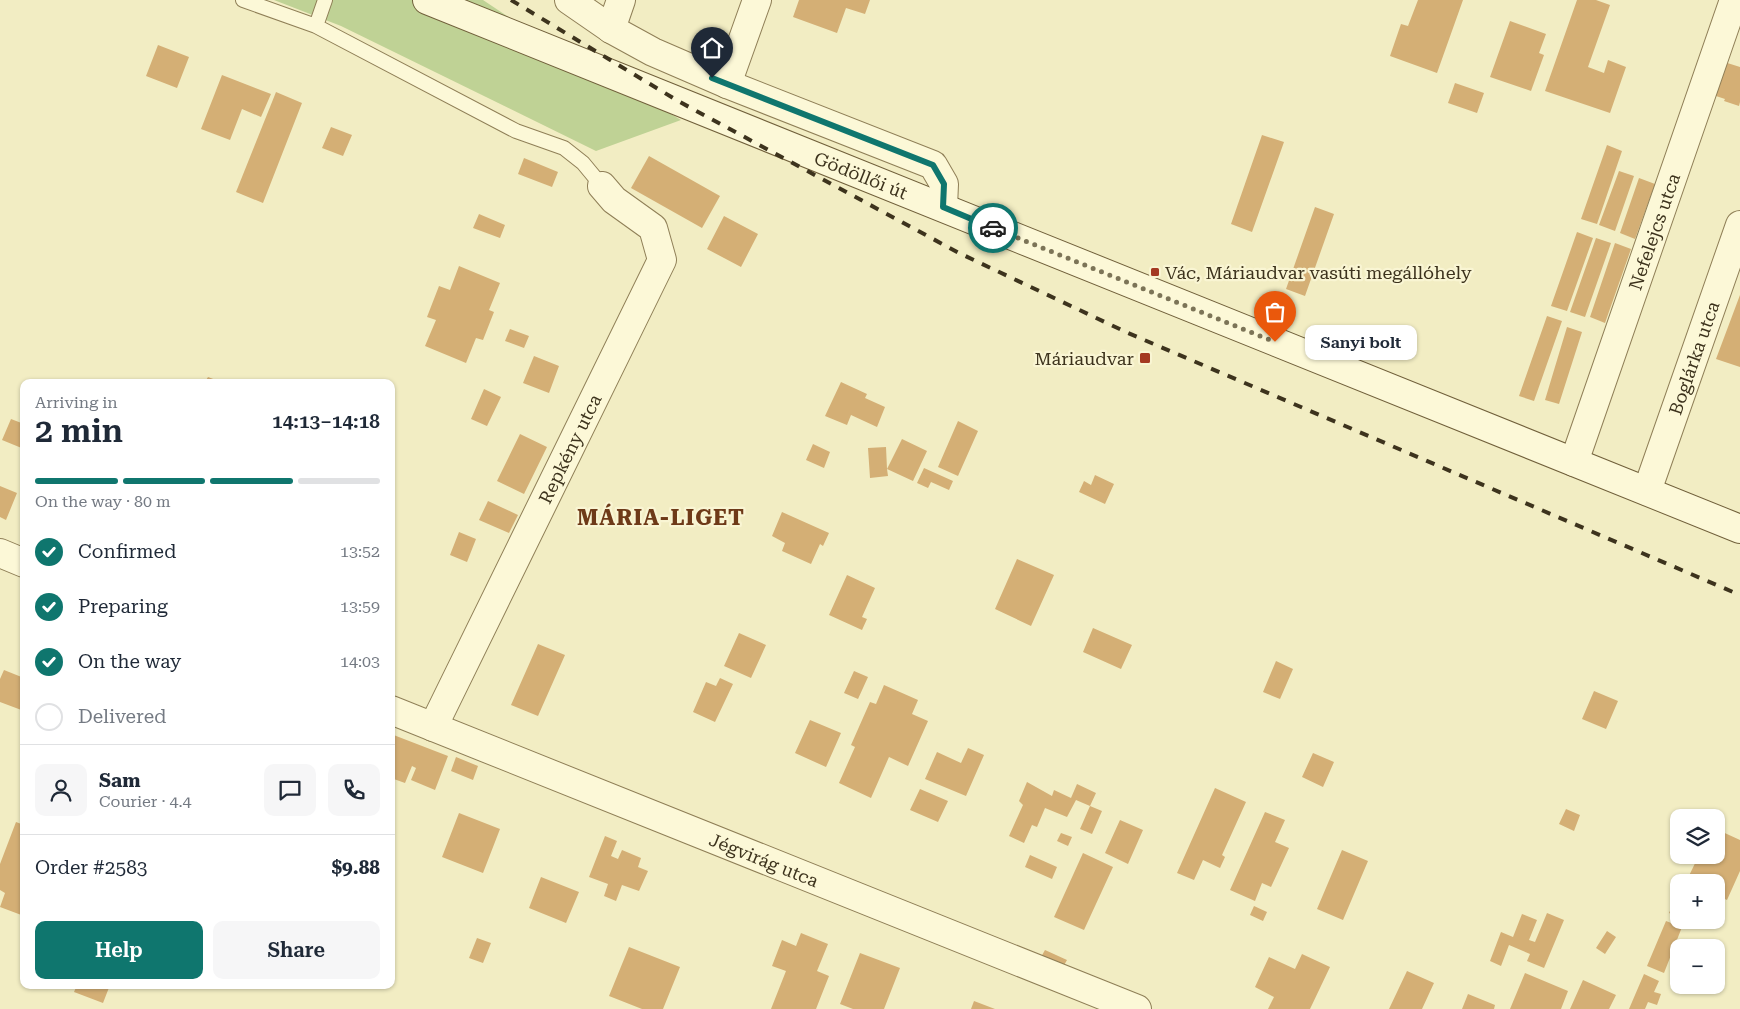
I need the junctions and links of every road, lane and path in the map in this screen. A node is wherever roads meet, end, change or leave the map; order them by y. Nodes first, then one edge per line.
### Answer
1 (243, 0) edge
2 (325, 0) edge
3 (427, 0) edge
4 (569, 0) edge
5 (621, 0) edge
6 (757, 0) edge
7 (1734, 0) edge
8 (316, 26) junction
9 (611, 29) junction
10 (727, 84) junction
11 (602, 186) joint
12 (943, 207) junction
13 (1740, 225) edge
14 (1574, 462) junction
15 (1647, 491) junction
16 (1740, 529) edge
17 (0, 553) edge
18 (20, 561) edge
19 (395, 712) edge
20 (433, 727) junction
21 (1137, 1009) edge

1 - 8 lane
2 - 8 lane
3 - 12 street, Gödöllői út
4 - 9 street
5 - 9 street
6 - 10 street
7 - 14 street, Nefelejcs utca
8 - 11 lane
9 - 10 street
10 - 12 street
11 - 20 street, Repkény utca
12 - 14 street, Gödöllői út
13 - 15 street, Boglárka utca
14 - 15 street, Gödöllői út
15 - 16 street, Gödöllői út
17 - 18 street
19 - 20 street, Jégvirág utca
20 - 21 street, Jégvirág utca

